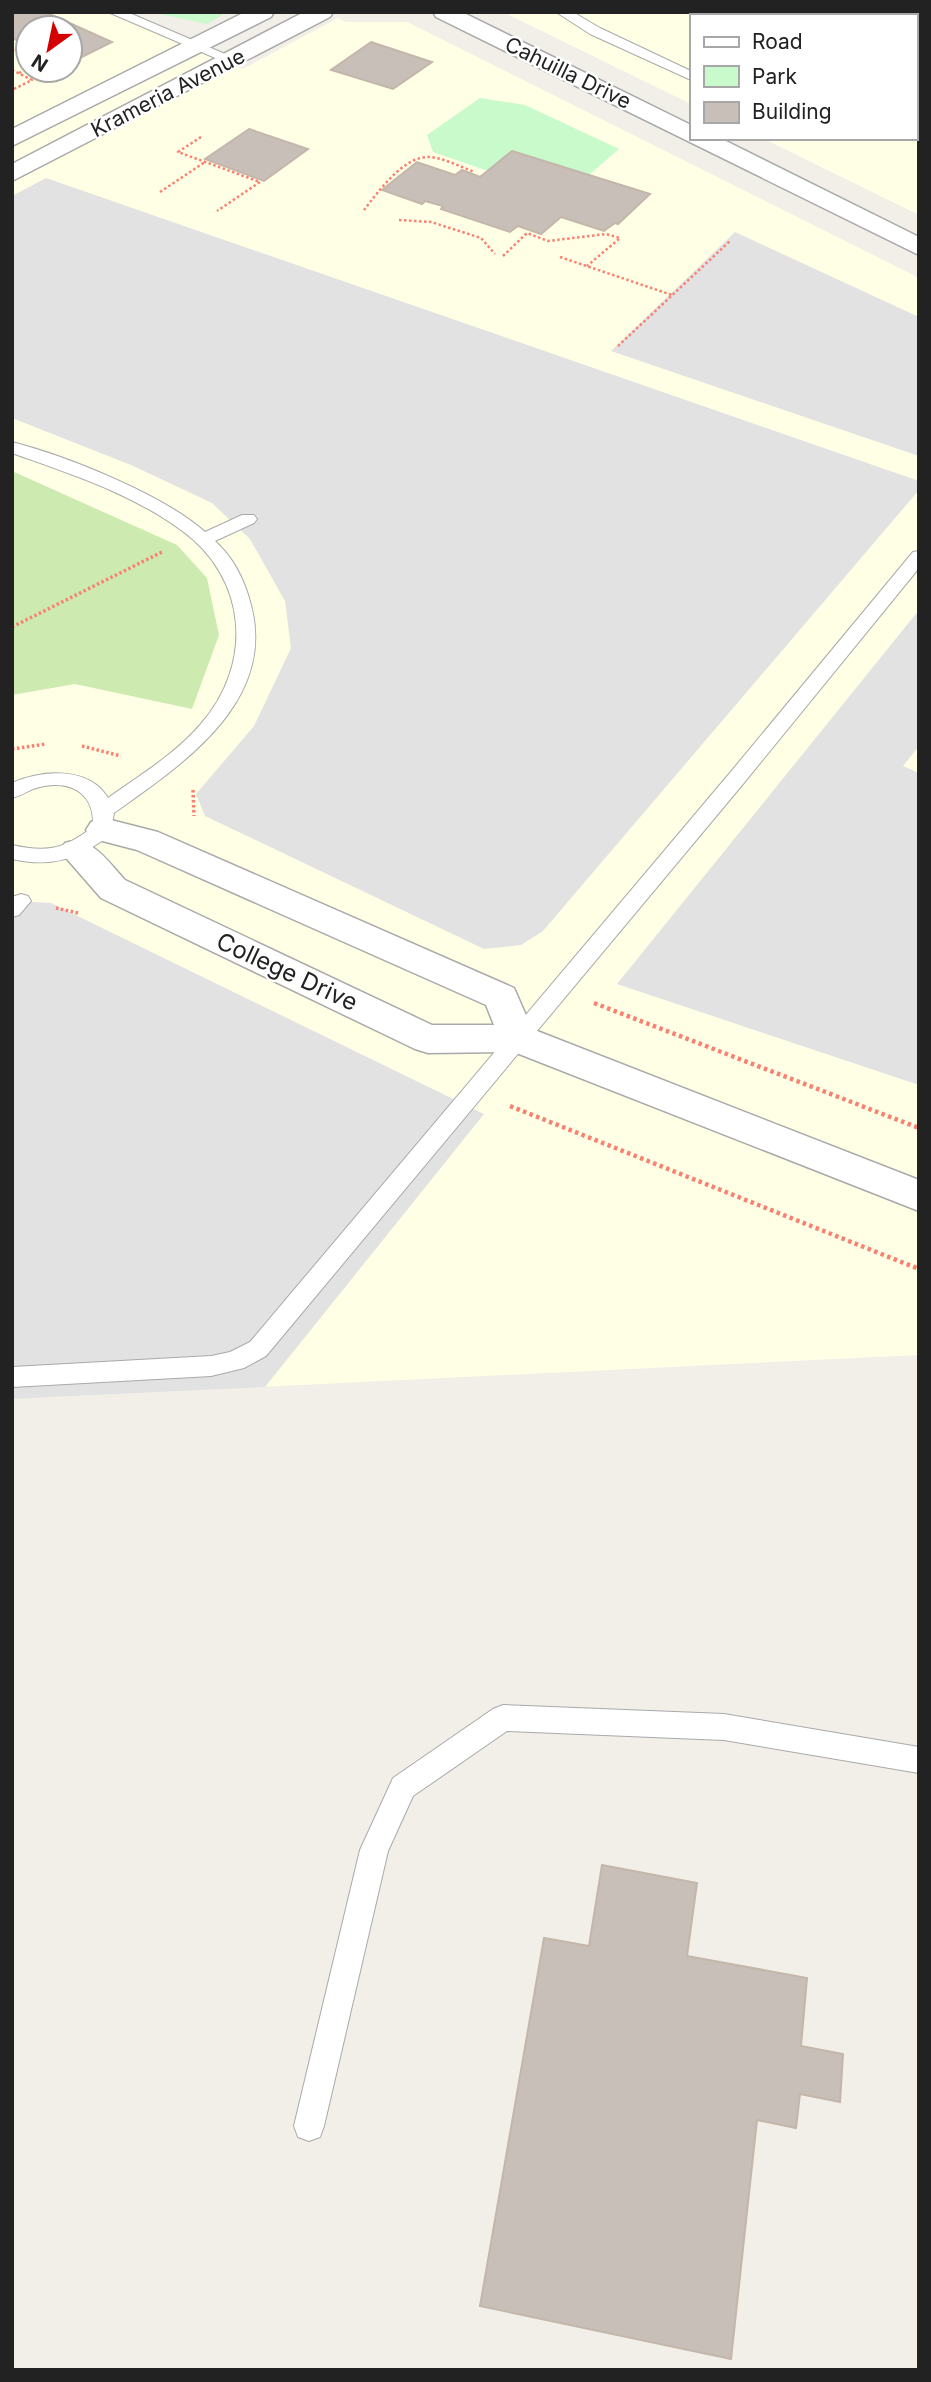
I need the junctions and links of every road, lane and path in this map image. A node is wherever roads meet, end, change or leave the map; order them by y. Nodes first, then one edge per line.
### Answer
1 (115, 12) edge
2 (263, 12) edge
3 (322, 12) edge
4 (444, 12) edge
5 (563, 12) edge
6 (197, 45) junction
7 (232, 60) junction
8 (690, 76) edge
9 (690, 134) edge
10 (201, 136) dead end
11 (12, 139) edge
12 (704, 140) edge
13 (205, 162) junction
14 (475, 172) dead end
15 (12, 174) edge
16 (160, 192) dead end
17 (217, 211) dead end
18 (365, 211) dead end
19 (398, 220) dead end
20 (730, 240) dead end
21 (919, 247) edge
22 (495, 254) dead end
23 (503, 256) dead end
24 (560, 257) dead end
25 (587, 266) junction
26 (672, 295) junction
27 (618, 346) dead end
28 (12, 447) edge
29 (248, 519) dead end
30 (205, 539) junction
31 (170, 549) dead end
32 (919, 556) edge
33 (12, 627) edge
34 (12, 791) edge
35 (95, 830) junction
36 (12, 852) edge
37 (517, 1038) junction
38 (919, 1196) edge
39 (12, 1377) edge
40 (919, 1759) edge
41 (309, 2126) dead end

1 - 6 lane
2 - 6 street, Krameria Avenue
3 - 7 street, Krameria Avenue
4 - 9 street, Cahuilla Drive
5 - 8 lane
6 - 7 lane
6 - 11 street, Krameria Avenue
7 - 15 street, Krameria Avenue
10 - 13 path
12 - 21 street
13 - 16 path
13 - 17 path
14 - 18 path
19 - 22 path
20 - 26 path
23 - 25 path
24 - 25 path
25 - 26 path
26 - 27 path
28 - 30 lane
29 - 30 lane
30 - 35 lane
31 - 33 path
32 - 37 lane
34 - 35 lane
35 - 36 lane
35 - 37 street
35 - 37 street, College Drive
37 - 38 street, College Drive
37 - 39 lane
40 - 41 lane

